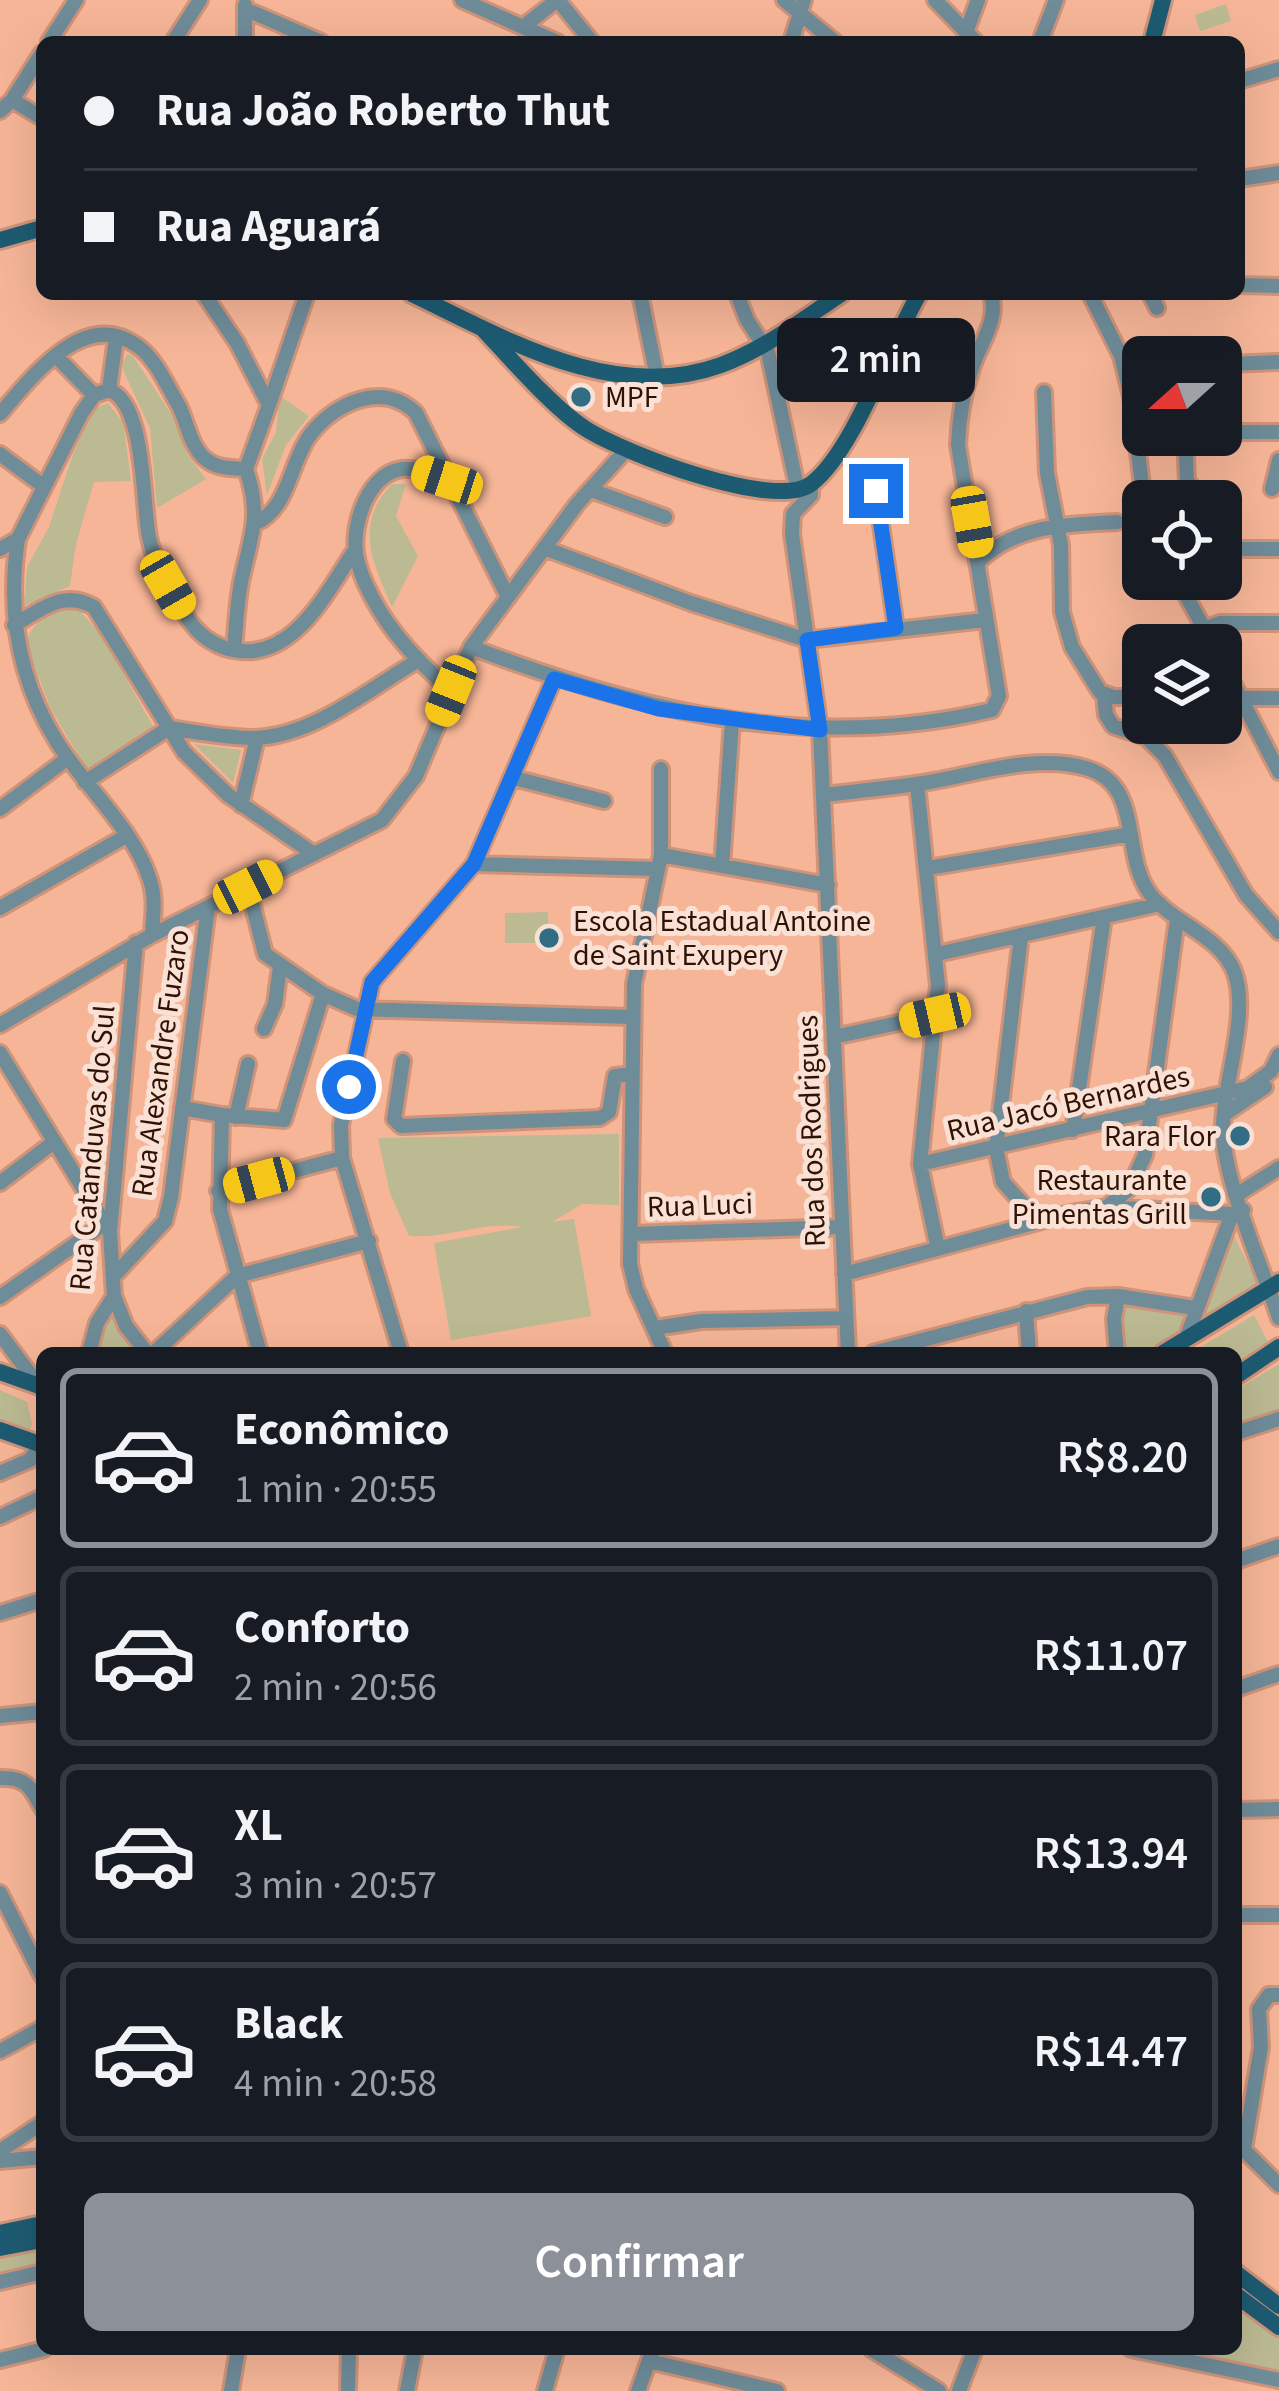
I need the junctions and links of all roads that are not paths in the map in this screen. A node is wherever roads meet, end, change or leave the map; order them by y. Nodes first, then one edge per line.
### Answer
1 (76, 0) edge
2 (200, 0) edge
3 (462, 0) edge
4 (558, 0) edge
5 (784, 0) edge
6 (934, 0) edge
7 (978, 0) edge
8 (1056, 0) edge
9 (1163, 0) edge
10 (245, 5) edge
11 (802, 7) edge
12 (524, 26) junction
13 (53, 36) edge
14 (177, 36) edge
15 (245, 36) edge
16 (309, 36) edge
17 (545, 36) edge
18 (587, 36) edge
19 (793, 36) edge
20 (830, 36) edge
21 (970, 36) edge
22 (971, 36) edge
23 (1042, 36) edge
24 (1154, 36) edge
25 (36, 62) edge
26 (1279, 70) edge
27 (1245, 79) edge
28 (6, 106) edge
29 (36, 116) edge
30 (1279, 173) edge
31 (1245, 177) edge
32 (36, 230) edge
33 (0, 240) edge
34 (1245, 285) edge
35 (1279, 286) edge
36 (208, 300) edge
37 (306, 300) edge
38 (424, 300) edge
39 (641, 300) edge
40 (739, 300) edge
41 (833, 300) edge
42 (916, 300) edge
43 (992, 300) edge
44 (1093, 300) edge
45 (482, 328) junction
46 (116, 338) junction
47 (764, 345) junction
48 (533, 349) junction
49 (56, 356) junction
50 (1242, 358) edge
51 (1122, 360) edge
52 (1279, 362) edge
53 (522, 368) junction
54 (657, 377) junction
55 (102, 392) junction
56 (1044, 392) dead end
57 (269, 405) junction
58 (0, 414) edge
59 (1242, 432) edge
60 (1279, 432) edge
61 (626, 450) junction
62 (0, 454) edge
63 (1279, 460) edge
64 (246, 469) junction
65 (447, 480) junction
66 (43, 486) junction
67 (805, 487) junction
68 (1272, 489) dead end
69 (591, 490) junction
70 (876, 491) dead end
71 (665, 517) dead end
72 (1117, 521) dead end
73 (256, 523) junction
74 (1059, 525) junction
75 (18, 539) junction
76 (544, 548) junction
77 (0, 549) edge
78 (1242, 549) edge
79 (1279, 549) edge
80 (355, 550) junction
81 (979, 560) junction
82 (508, 597) junction
83 (985, 620) junction
84 (1279, 623) edge
85 (1217, 624) edge
86 (896, 628) junction
87 (15, 632) junction
88 (807, 640) junction
89 (470, 647) junction
90 (234, 650) junction
91 (0, 657) edge
92 (417, 661) junction
93 (554, 679) junction
94 (451, 691) junction
95 (1104, 694) junction
96 (1122, 695) edge
97 (1242, 698) edge
98 (1279, 698) edge
99 (1242, 702) edge
100 (732, 721) junction
101 (169, 728) junction
102 (820, 730) junction
103 (257, 738) junction
104 (68, 758) junction
105 (661, 769) dead end
106 (1279, 772) edge
107 (514, 778) junction
108 (85, 782) junction
109 (917, 784) junction
110 (824, 795) junction
111 (604, 801) dead end
112 (241, 805) junction
113 (0, 809) edge
114 (1131, 834) junction
115 (126, 836) junction
116 (314, 854) junction
117 (659, 862) junction
118 (474, 864) junction
119 (722, 866) junction
120 (928, 868) junction
121 (827, 885) junction
122 (248, 887) junction
123 (1160, 904) junction
124 (0, 908) edge
125 (208, 908) junction
126 (1104, 917) junction
127 (1177, 919) junction
128 (1279, 932) edge
129 (152, 935) junction
130 (1022, 936) junction
131 (136, 943) junction
132 (937, 954) junction
133 (280, 967) junction
134 (323, 994) junction
135 (364, 1010) junction
136 (935, 1015) junction
137 (632, 1017) junction
138 (0, 1025) edge
139 (264, 1029) dead end
140 (834, 1037) junction
141 (0, 1053) edge
142 (1279, 1055) edge
143 (403, 1061) dead end
144 (248, 1064) dead end
145 (632, 1074) junction
146 (1279, 1076) edge
147 (1228, 1094) junction
148 (1210, 1098) junction
149 (182, 1108) junction
150 (1151, 1111) junction
151 (1225, 1114) junction
152 (229, 1116) junction
153 (1073, 1130) junction
154 (54, 1142) junction
155 (1224, 1142) junction
156 (996, 1148) junction
157 (342, 1158) junction
158 (920, 1164) junction
159 (1279, 1168) edge
160 (0, 1183) edge
161 (218, 1191) junction
162 (1238, 1194) junction
163 (1107, 1208) junction
164 (1235, 1216) junction
165 (1037, 1220) junction
166 (842, 1227) junction
167 (107, 1228) junction
168 (632, 1234) junction
169 (369, 1241) junction
170 (938, 1249) junction
171 (844, 1274) junction
172 (237, 1276) junction
173 (112, 1277) junction
174 (1274, 1285) edge
175 (114, 1296) junction
176 (1118, 1296) junction
177 (0, 1297) edge
178 (1195, 1308) junction
179 (1026, 1311) junction
180 (846, 1318) junction
181 (1279, 1318) edge
182 (655, 1328) junction
183 (940, 1333) junction
184 (0, 1334) edge
185 (1186, 1339) junction
186 (90, 1347) edge
187 (145, 1347) edge
188 (157, 1347) edge
189 (258, 1347) edge
190 (399, 1347) edge
191 (663, 1347) edge
192 (848, 1347) edge
193 (893, 1347) edge
194 (940, 1347) edge
195 (1029, 1347) edge
196 (1117, 1347) edge
197 (1173, 1347) edge
198 (1279, 1347) edge
199 (0, 1372) edge
200 (1242, 1372) edge
201 (36, 1384) edge
202 (36, 1389) edge
203 (1279, 1419) edge
204 (0, 1430) edge
205 (1242, 1431) edge
206 (36, 1442) edge
207 (36, 1451) edge
208 (0, 1473) edge
209 (36, 1500) edge
210 (0, 1517) edge
211 (1279, 1546) edge
212 (1242, 1559) edge
213 (36, 1602) edge
214 (0, 1612) edge
215 (1274, 1678) edge
216 (1242, 1687) edge
217 (36, 1713) edge
218 (0, 1716) edge
219 (6, 1778) edge
220 (36, 1785) edge
221 (1279, 1809) edge
222 (1242, 1810) edge
223 (0, 1893) edge
224 (1242, 1915) edge
225 (1279, 1915) edge
226 (36, 1964) edge
227 (1274, 1995) edge
228 (36, 2032) edge
229 (0, 2051) edge
230 (36, 2126) edge
231 (1242, 2138) edge
232 (1242, 2149) edge
233 (0, 2151) edge
234 (36, 2158) edge
235 (0, 2161) edge
236 (1279, 2186) edge
237 (36, 2225) edge
238 (0, 2233) edge
239 (36, 2241) edge
240 (0, 2248) edge
241 (36, 2273) edge
242 (1242, 2277) edge
243 (0, 2282) edge
244 (1242, 2299) edge
245 (1279, 2306) edge
246 (1279, 2327) edge
247 (36, 2351) edge
248 (237, 2355) edge
249 (349, 2355) edge
250 (414, 2355) edge
251 (555, 2355) edge
252 (651, 2355) edge
253 (884, 2355) edge
254 (971, 2355) edge
255 (1160, 2355) edge
256 (0, 2360) edge
257 (1279, 2380) edge
258 (951, 2389) edge
259 (231, 2391) edge
260 (348, 2391) edge
261 (406, 2391) edge
262 (545, 2391) edge
263 (638, 2391) edge
264 (777, 2391) edge

1 - 13 street
2 - 14 street
3 - 12 street
4 - 12 street
4 - 18 street
5 - 11 street
6 - 21 street
7 - 22 street
8 - 23 street
9 - 24 main road
10 - 15 street
10 - 16 street
11 - 19 street
11 - 20 street
12 - 17 street
25 - 28 street
26 - 27 street
28 - 29 street
30 - 31 street
32 - 33 main road
34 - 35 street
36 - 57 street
37 - 57 street
38 - 45 main road
39 - 54 street
40 - 47 street
41 - 47 main road
42 - 67 main road
43 - 81 street
44 - 51 street
45 - 48 main road
45 - 53 main road
46 - 49 street
46 - 55 street
46 - 64 street
47 - 54 main road
47 - 67 street
48 - 53 main road
48 - 54 main road
49 - 55 street
49 - 58 street
50 - 52 street
53 - 61 main road
55 - 66 street
55 - 90 street
56 - 74 street
57 - 64 street
59 - 60 street
61 - 67 main road
61 - 69 street
62 - 66 street
63 - 68 street
64 - 73 street
65 - 73 street
65 - 80 street
65 - 82 street
66 - 75 street
67 - 88 street, Rua dos Rodrigues
69 - 71 street
69 - 76 street
70 - 86 street
72 - 74 street
73 - 90 street
74 - 81 street
74 - 95 street
75 - 77 street
75 - 87 street
76 - 82 street
76 - 88 street
78 - 79 street
80 - 90 street
80 - 92 street
81 - 83 street
82 - 89 street
83 - 86 street
83 - 102 street
84 - 85 street
86 - 88 street
87 - 91 street
87 - 101 street
87 - 104 street
88 - 102 street, Rua dos Rodrigues
89 - 93 street
89 - 94 street
92 - 94 street
92 - 103 street
93 - 100 street
93 - 107 street
94 - 116 street
95 - 96 street
95 - 128 street
97 - 98 street
99 - 106 street
100 - 102 street
100 - 119 street
101 - 103 street
101 - 108 street
101 - 112 street
102 - 110 street, Rua dos Rodrigues
103 - 112 street
104 - 108 street
104 - 113 street
105 - 117 street
107 - 111 street
107 - 118 street
108 - 115 street
109 - 110 street
109 - 114 street
109 - 120 street
110 - 121 street, Rua dos Rodrigues
112 - 116 street
114 - 120 street
114 - 123 street
115 - 124 street
115 - 129 street
116 - 122 street
117 - 118 street
117 - 119 street
117 - 137 street
118 - 135 street
119 - 121 street
120 - 132 street
121 - 140 street, Rua dos Rodrigues
122 - 125 street
122 - 133 street
123 - 126 street
123 - 127 street
125 - 129 street
125 - 149 street, Rua Alexandre Fuzaro
126 - 130 street
126 - 153 street
127 - 147 street
127 - 150 street
129 - 131 street
130 - 132 street
130 - 156 street
131 - 138 street
131 - 167 street, Rua Catanduvas do Sul
132 - 136 street
133 - 134 street
133 - 139 street
134 - 135 street
134 - 152 street
135 - 137 street
135 - 157 street
136 - 140 street
136 - 158 street
137 - 145 street
140 - 166 street, Rua dos Rodrigues
141 - 154 street
142 - 147 street
143 - 145 street
144 - 152 street
145 - 168 street
146 - 151 street
147 - 148 street, Rua Jacó Bernardes
147 - 151 street
148 - 150 street, Rua Jacó Bernardes
148 - 155 street
149 - 152 street
149 - 173 street, Rua Alexandre Fuzaro
150 - 153 street, Rua Jacó Bernardes
150 - 163 street
151 - 155 street
152 - 161 street
153 - 156 street, Rua Jacó Bernardes
154 - 160 street
154 - 167 street
155 - 162 street
156 - 158 street, Rua Jacó Bernardes
156 - 165 street
157 - 161 street
157 - 169 street
158 - 170 street
159 - 162 street
161 - 172 street
162 - 164 street
163 - 164 street
163 - 165 street
164 - 174 street
164 - 178 street
165 - 170 street
166 - 168 street, Rua Luci
166 - 171 street, Rua dos Rodrigues
167 - 173 street, Rua Catanduvas do Sul
167 - 177 street
168 - 182 street
169 - 172 street
169 - 190 street
170 - 171 street
171 - 180 street, Rua dos Rodrigues
172 - 188 street
172 - 189 street
173 - 175 street, Rua Catanduvas do Sul
174 - 181 street
174 - 185 main road
175 - 186 street, Rua Catanduvas do Sul
175 - 187 street
176 - 178 street
176 - 179 street
176 - 196 street
178 - 185 street
179 - 183 street
179 - 195 street
180 - 182 street
180 - 192 street, Rua dos Rodrigues
182 - 191 street
183 - 193 street
183 - 194 street
184 - 201 street
185 - 197 main road
198 - 200 main road
199 - 202 main road
203 - 205 street
204 - 206 main road
207 - 208 street
209 - 210 street
211 - 212 street
213 - 214 street
215 - 216 street
217 - 218 street
219 - 220 street
221 - 222 street
223 - 226 street
224 - 225 street
227 - 231 street
228 - 229 street
230 - 233 street
232 - 236 street
234 - 235 street
237 - 238 main road
239 - 240 main road
241 - 243 street
242 - 245 main road
244 - 246 main road
247 - 256 street
248 - 259 street
249 - 260 street
250 - 261 street
251 - 262 street
252 - 263 street
252 - 264 street
253 - 258 street
254 - 258 street
255 - 257 street

